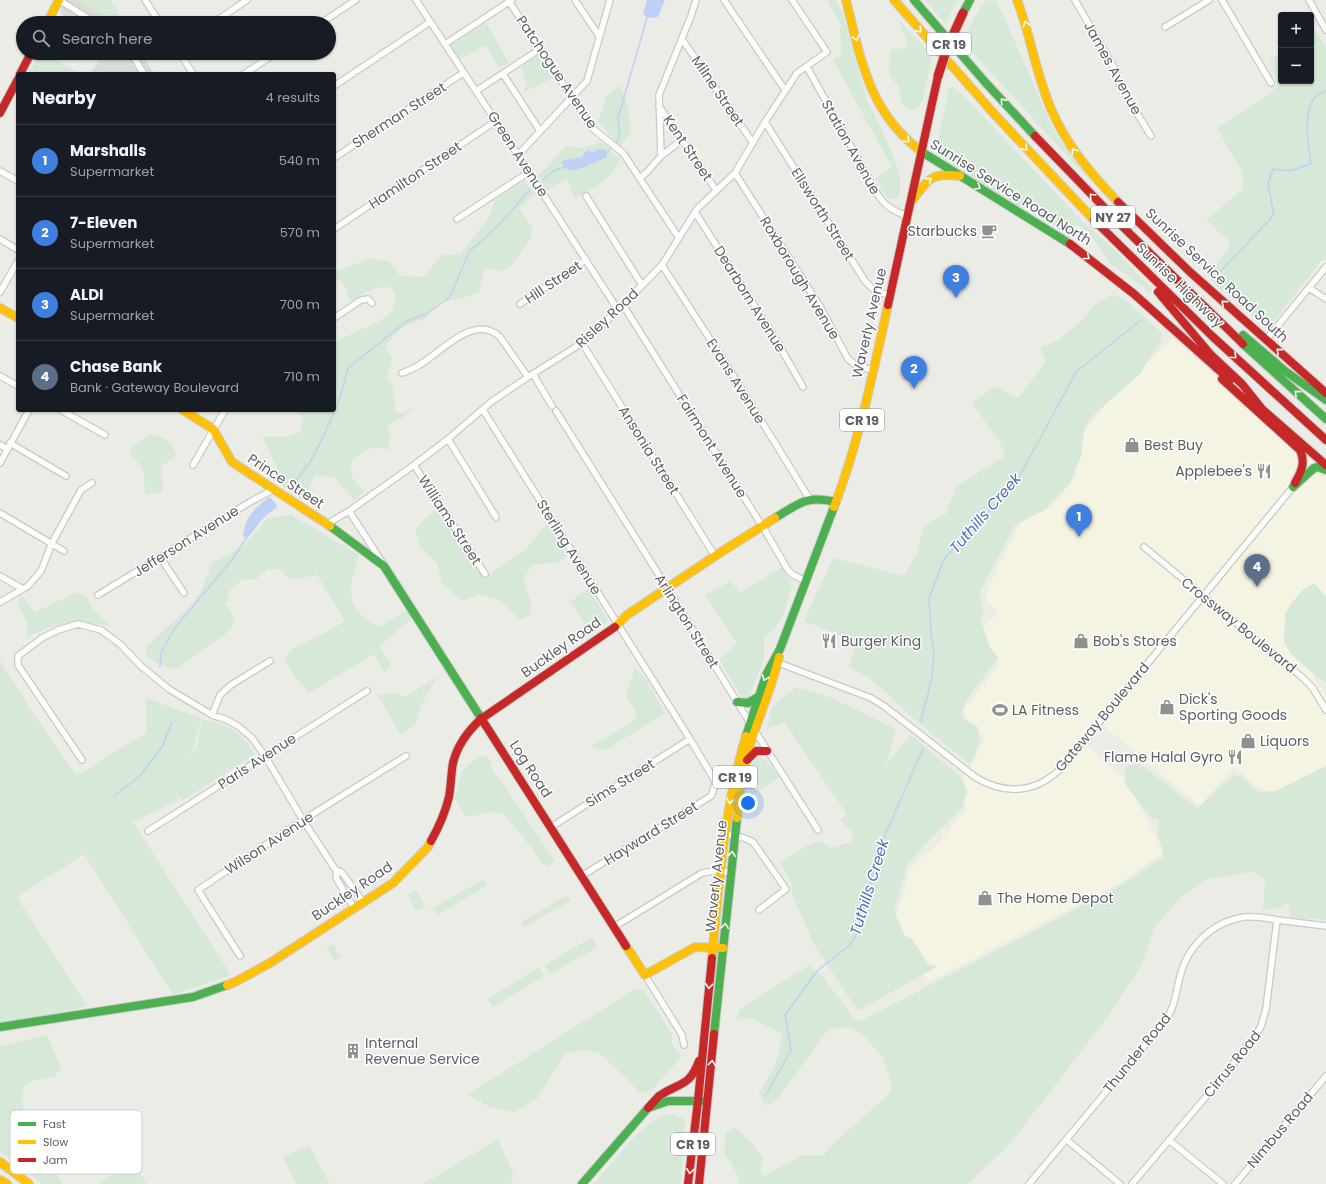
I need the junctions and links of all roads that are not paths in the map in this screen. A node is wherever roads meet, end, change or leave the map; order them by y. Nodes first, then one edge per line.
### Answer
1 (59, 0) edge
2 (145, 0) edge
3 (247, 0) edge
4 (356, 0) edge
5 (416, 0) edge
6 (575, 0) edge
7 (610, 0) edge
8 (696, 0) edge
9 (724, 0) edge
10 (792, 0) edge
11 (846, 0) edge
12 (894, 0) edge
13 (914, 0) edge
14 (970, 0) edge
15 (1017, 0) edge
16 (1075, 0) edge
17 (1209, 0) edge
18 (1222, 0) edge
19 (1309, 0) edge
20 (510, 1) edge
21 (51, 16) edge
22 (85, 16) edge
23 (155, 16) edge
24 (223, 16) edge
25 (332, 16) edge
26 (430, 22) junction
27 (1165, 27) dead end
28 (1326, 30) edge
29 (599, 36) junction
30 (682, 39) junction
31 (445, 44) junction
32 (540, 49) junction
33 (27, 60) edge
34 (135, 60) edge
35 (184, 60) edge
36 (265, 60) edge
37 (807, 66) junction
38 (21, 72) edge
39 (143, 72) edge
40 (192, 72) edge
41 (247, 72) edge
42 (463, 72) junction
43 (503, 74) junction
44 (16, 83) edge
45 (1271, 83) dead end
46 (336, 85) edge
47 (785, 90) junction
48 (476, 91) junction
49 (572, 97) junction
50 (659, 106) junction
51 (1, 110) edge
52 (496, 121) junction
53 (765, 122) junction
54 (540, 131) junction
55 (1151, 136) dead end
56 (682, 140) junction
57 (753, 143) junction
58 (921, 152) junction
59 (518, 155) junction
60 (661, 156) junction
61 (336, 157) edge
62 (0, 170) edge
63 (529, 172) junction
64 (735, 173) junction
65 (960, 176) junction
66 (640, 178) junction
67 (16, 180) edge
68 (716, 190) junction
69 (586, 196) dead end
70 (909, 206) junction
71 (695, 212) junction
72 (907, 216) junction
73 (457, 219) dead end
74 (336, 228) edge
75 (679, 238) junction
76 (0, 239) edge
77 (16, 249) edge
78 (1125, 251) junction
79 (586, 260) junction
80 (16, 264) edge
81 (662, 265) junction
82 (1326, 267) edge
83 (642, 285) junction
84 (1309, 288) junction
85 (0, 292) edge
86 (890, 296) junction
87 (1194, 298) junction
88 (1326, 299) edge
89 (372, 302) dead end
90 (520, 304) dead end
91 (623, 305) junction
92 (0, 308) edge
93 (618, 310) junction
94 (16, 317) edge
95 (336, 317) edge
96 (1179, 333) junction
97 (1266, 340) junction
98 (582, 344) junction
99 (873, 370) junction
100 (402, 372) dead end
101 (533, 374) junction
102 (0, 376) edge
103 (528, 377) junction
104 (16, 385) edge
105 (803, 387) dead end
106 (1326, 392) edge
107 (1326, 400) edge
108 (1262, 409) junction
109 (482, 410) junction
110 (27, 412) edge
111 (65, 412) edge
112 (186, 412) edge
113 (224, 412) edge
114 (1326, 419) edge
115 (213, 429) junction
116 (1286, 430) junction
117 (105, 435) dead end
118 (448, 439) junction
119 (1326, 440) edge
120 (10, 443) junction
121 (0, 445) edge
122 (8, 449) junction
123 (1326, 460) edge
124 (0, 463) edge
125 (193, 465) dead end
126 (414, 465) junction
127 (1326, 465) edge
128 (1326, 470) edge
129 (66, 476) dead end
130 (92, 483) dead end
131 (1292, 487) junction
132 (274, 488) junction
133 (809, 498) junction
134 (836, 502) junction
135 (349, 511) junction
136 (0, 513) edge
137 (496, 516) dead end
138 (327, 524) junction
139 (762, 526) junction
140 (52, 544) junction
141 (1144, 547) dead end
142 (64, 551) dead end
143 (715, 556) junction
144 (160, 557) junction
145 (384, 566) junction
146 (486, 574) dead end
147 (0, 576) edge
148 (806, 581) junction
149 (26, 588) junction
150 (668, 589) junction
151 (184, 593) dead end
152 (98, 595) dead end
153 (1203, 596) junction
154 (0, 602) edge
155 (618, 624) junction
156 (270, 662) dead end
157 (776, 662) junction
158 (367, 691) dead end
159 (758, 697) junction
160 (737, 702) junction
161 (1326, 710) edge
162 (212, 715) junction
163 (481, 719) junction
164 (750, 722) junction
165 (755, 731) junction
166 (690, 739) junction
167 (767, 751) junction
168 (265, 756) junction
169 (406, 756) dead end
170 (82, 760) dead end
171 (746, 761) junction
172 (714, 788) joint
173 (303, 820) junction
174 (551, 827) junction
175 (818, 830) dead end
176 (148, 831) dead end
177 (725, 834) junction
178 (734, 835) junction
179 (720, 871) junction
180 (337, 872) junction
181 (730, 872) junction
182 (582, 875) junction
183 (362, 902) junction
184 (354, 908) junction
185 (759, 910) dead end
186 (1277, 920) junction
187 (1326, 926) edge
188 (614, 927) junction
189 (713, 947) junction
190 (723, 948) junction
191 (240, 956) dead end
192 (645, 975) junction
193 (0, 1027) edge
194 (704, 1042) junction
195 (684, 1045) dead end
196 (1326, 1076) edge
197 (698, 1101) junction
198 (708, 1102) junction
199 (648, 1108) junction
200 (1067, 1140) junction
201 (1170, 1140) junction
202 (0, 1162) edge
203 (10, 1170) edge
204 (16, 1174) edge
205 (0, 1180) edge
206 (7, 1184) edge
207 (29, 1184) edge
208 (582, 1184) edge
209 (688, 1184) edge
210 (699, 1184) edge
211 (1029, 1184) edge
212 (1120, 1184) edge
213 (1132, 1184) edge
214 (1223, 1184) edge
215 (1235, 1184) edge

1 - 21 main road
1 - 22 street
2 - 23 street
3 - 24 street
4 - 25 street
5 - 26 street, Green Avenue
6 - 29 street
7 - 29 street
8 - 30 street
9 - 47 street
10 - 37 street, Risley Road
11 -> 58 main road, Sunrise Service Road North
12 -> 78 main road, Sunrise Highway / NY 27
87 -> 13 main road, Sunrise Highway / NY 27
14 - 58 main road, Waverly Avenue / CR 19, bridge
97 -> 15 main road, Sunrise Service Road South
16 - 55 street, James Avenue
17 - 27 street
18 - 45 street
19 - 28 street
20 - 31 street
20 - 32 street, Patchogue Avenue
26 - 31 street, Green Avenue
26 - 46 street
29 - 49 street
30 - 50 street
30 - 57 street, Milne Street
31 - 42 street, Green Avenue
32 - 43 street
32 - 49 street, Patchogue Avenue
33 - 38 main road
34 - 39 street
35 - 40 street
36 - 41 street
37 - 47 street, Risley Road
37 - 72 street, Station Avenue
42 - 48 street, Green Avenue
42 - 61 street, Sherman Street
43 - 48 street
43 - 54 street
44 - 51 main road
47 - 53 street, Risley Road
48 - 52 street, Green Avenue
49 - 54 street
49 - 66 street, Patchogue Avenue
50 - 56 street, Kent Street
50 - 60 street
52 - 59 street, Green Avenue
52 - 74 street, Hamilton Street
53 - 57 street, Risley Road
53 - 86 street, Ellsworth Street
54 - 59 street
56 - 60 street
56 - 68 street, Kent Street
57 - 64 street, Risley Road
58 - 65 main road, Sunrise Service Road North
58 - 70 main road, Waverly Avenue / CR 19
59 - 63 street, Green Avenue
60 - 66 street
62 - 67 street
63 - 73 street
63 - 79 street, Green Avenue
64 - 68 street, Risley Road
64 - 99 street, Roxborough Avenue
70 -> 65 main road
65 -> 96 main road, Sunrise Service Road North
66 - 75 street, Patchogue Avenue
68 - 71 street, Risley Road
69 - 83 street
70 - 72 main road, Waverly Avenue / CR 19
71 - 75 street, Risley Road
71 - 105 street, Dearborn Avenue
72 - 86 main road, Waverly Avenue / CR 19
75 - 81 street, Risley Road
76 - 77 street
78 - 108 main road
78 -> 119 main road, Sunrise Highway / NY 27
79 - 90 street, Hill Street
79 - 93 street, Green Avenue
80 - 85 street
81 - 83 street, Risley Road
81 - 133 street, Evans Avenue
82 - 84 street
83 - 91 street, Risley Road
84 - 88 street
84 - 97 street
86 - 99 main road, Waverly Avenue / CR 19
87 - 107 main road
114 -> 87 main road, Sunrise Highway / NY 27
89 - 95 street
91 - 93 street, Risley Road
91 - 139 street, Fairmont Avenue
92 - 94 main road
93 - 98 street, Risley Road
96 - 108 main road, Sunrise Service Road North
96 - 131 main road
106 -> 97 main road, Sunrise Service Road South
98 - 101 street, Risley Road
98 - 143 street, Ansonia Street
99 - 134 main road, Waverly Avenue / CR 19
100 - 103 street
101 - 103 street, Risley Road
101 - 150 street, Arlington Street
102 - 104 street
103 - 109 street, Risley Road
108 - 116 main road, Sunrise Service Road North
109 - 118 street, Risley Road
109 - 155 street, Sterling Avenue
110 - 120 street
111 - 117 street
112 - 115 main road, Prince Street
113 - 115 street
115 - 125 street
115 - 132 main road, Prince Street
116 - 123 main road
116 - 127 main road, Sunrise Service Road North
118 - 126 street, Risley Road
118 - 137 street
120 - 122 street
120 - 129 street
121 - 122 street
122 - 124 street
126 - 135 street, Risley Road
126 - 146 street, Williams Street
128 - 131 main road
130 - 140 street
131 - 153 street, Gateway Boulevard
132 - 138 main road, Prince Street
132 - 144 street, Jefferson Avenue
133 - 134 main road
133 - 139 main road, Buckley Road
134 - 148 main road, Waverly Avenue / CR 19
135 - 138 street, Risley Road
135 - 145 street, Log Road
136 - 140 street
138 - 145 main road, Prince Street
139 - 143 main road, Buckley Road
139 - 148 street, Fairmont Avenue
140 - 142 street
140 - 149 street
141 - 153 street, Crossway Boulevard
143 - 150 main road, Buckley Road
144 - 151 street
144 - 152 street, Jefferson Avenue
145 - 163 main road, Log Road
147 - 149 street
148 - 157 main road, Waverly Avenue / CR 19
149 - 154 street
150 - 155 main road, Buckley Road
150 - 160 street, Arlington Street
153 - 157 street, Gateway Boulevard
153 - 161 street, Crossway Boulevard
155 - 163 main road, Buckley Road
155 - 166 street, Sterling Avenue
156 - 162 street
157 -> 159 main road, Waverly Avenue / CR 19
157 - 165 main road, Waverly Avenue / CR 19
158 - 168 street, Paris Avenue
159 - 160 main road
159 - 164 main road, Waverly Avenue / CR 19
160 - 164 street, Arlington Street
162 - 168 street
162 - 170 street
163 - 174 main road, Log Road
163 - 183 main road, Buckley Road
164 - 165 street, Arlington Street
164 -> 177 main road, Waverly Avenue / CR 19
165 - 167 street, Arlington Street
165 - 171 main road, Waverly Avenue / CR 19
166 - 172 street, Sterling Avenue
166 - 174 street, Sims Street
167 - 171 main road
167 - 175 street, Arlington Street
168 - 173 street
168 - 176 street, Paris Avenue
169 - 173 street, Wilson Avenue
171 - 178 main road, Waverly Avenue / CR 19
172 - 182 street, Hayward Street
173 - 180 street
173 - 191 street, Wilson Avenue
174 - 182 main road, Log Road
177 - 178 street
177 - 179 main road, Waverly Avenue / CR 19
181 -> 178 main road, Waverly Avenue / CR 19
178 - 185 street
179 - 181 street
179 - 188 street
179 - 189 main road, Waverly Avenue / CR 19
180 - 183 street
180 - 184 street
190 -> 181 main road, Waverly Avenue / CR 19
182 - 188 main road, Log Road
183 - 184 main road, Buckley Road
184 - 193 main road, Buckley Road
186 - 187 street, Thunder Road
186 - 200 street, Thunder Road
186 - 201 street, Cirrus Road
188 - 192 main road, Log Road
189 - 190 main road
189 - 192 main road
189 -> 194 main road, Waverly Avenue / CR 19
198 -> 190 main road, Waverly Avenue / CR 19
192 - 195 street, Log Road
194 - 197 main road, Waverly Avenue / CR 19
194 - 199 main road
196 - 215 street, Nimbus Road
197 - 198 main road
197 - 199 main road
197 -> 209 main road, CR 19
198 - 210 main road, CR 19
199 - 208 main road
200 - 211 street, Thunder Road
200 - 212 street
201 - 213 street, Cirrus Road
201 - 214 street
202 - 203 main road
204 - 207 main road
205 - 206 main road

